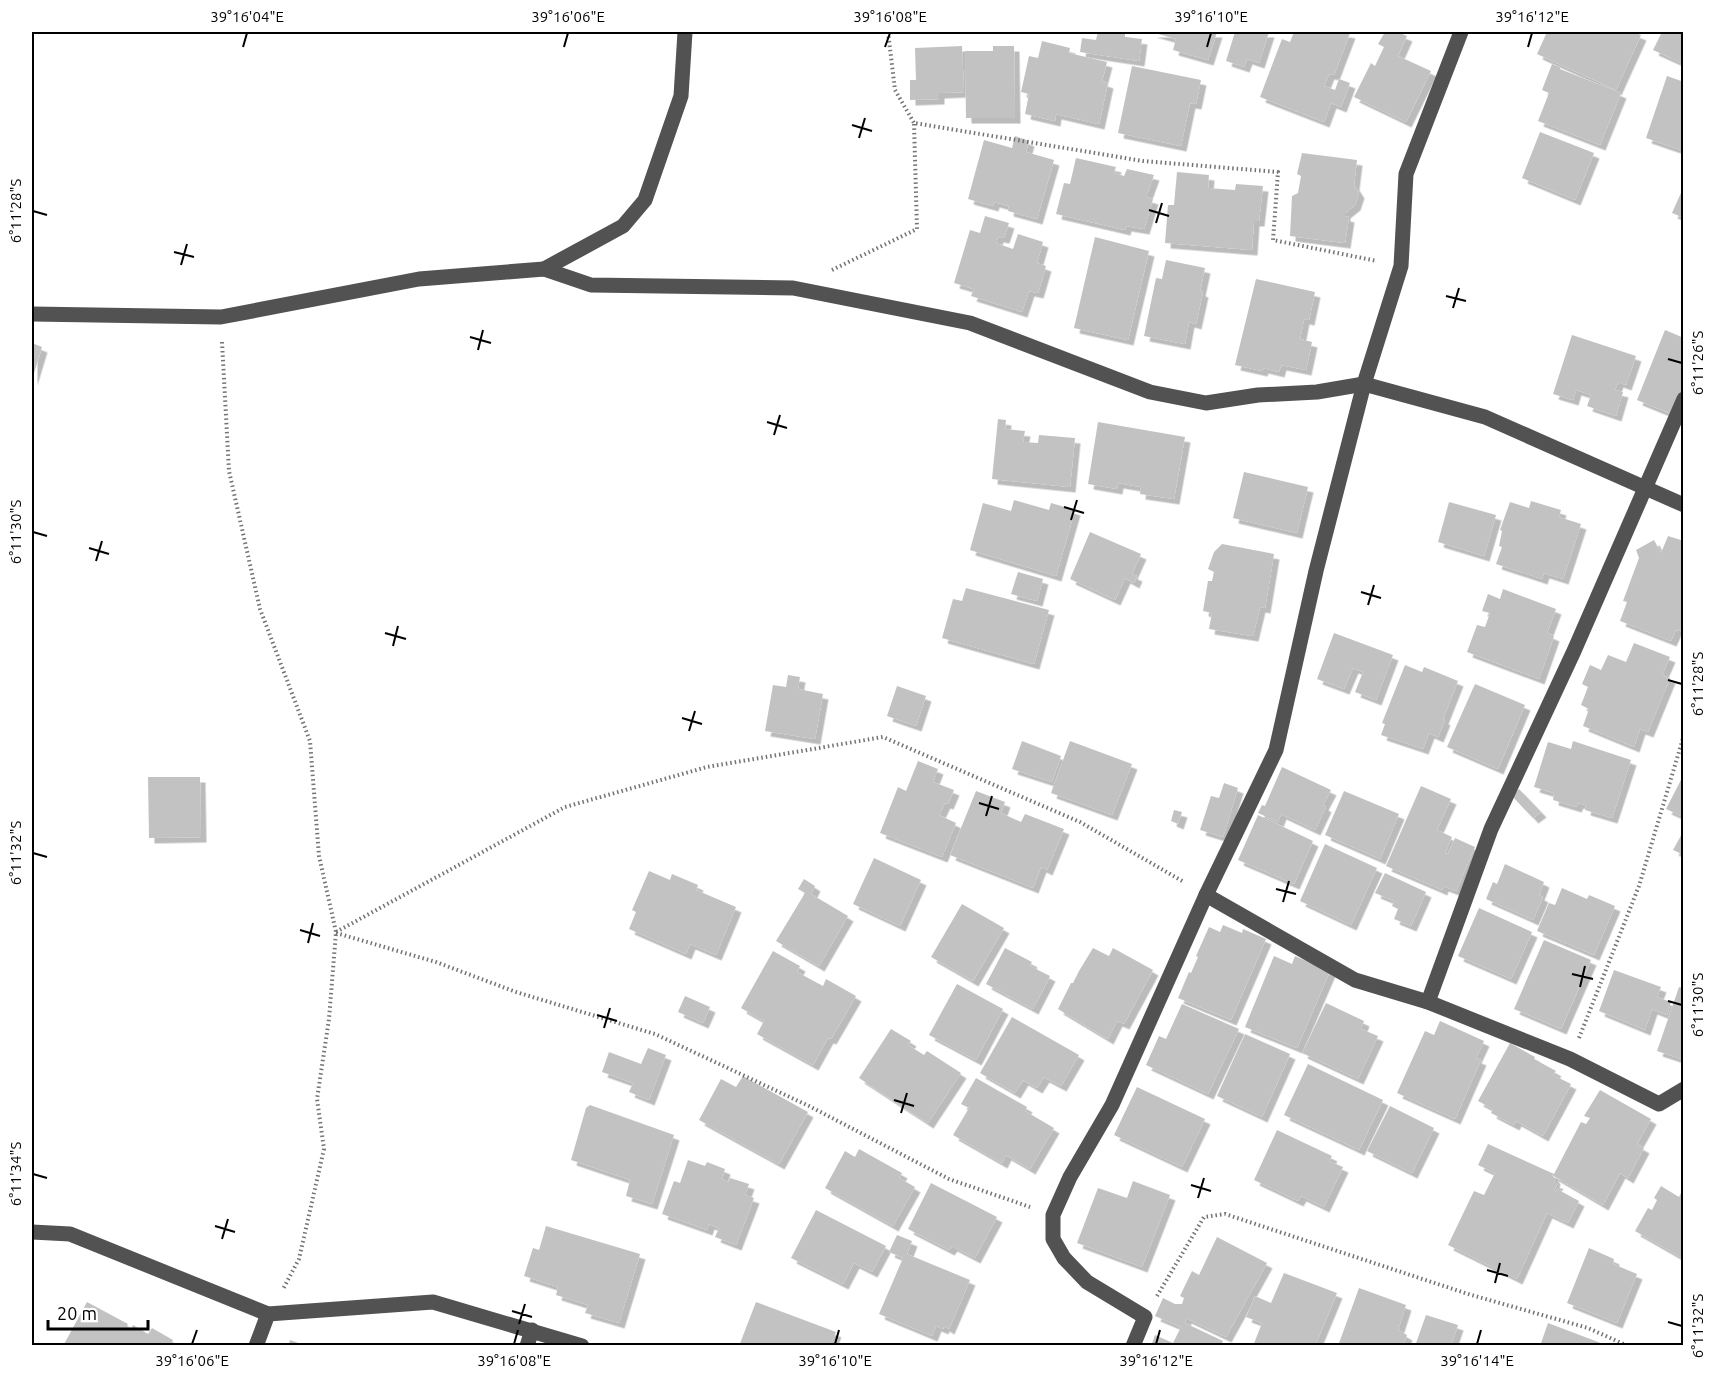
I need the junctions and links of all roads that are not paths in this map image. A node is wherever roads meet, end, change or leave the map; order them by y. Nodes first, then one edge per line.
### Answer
1 (685, 32) edge
2 (1461, 32) edge
3 (544, 269) junction
4 (32, 314) edge
5 (1364, 384) junction
6 (1683, 399) edge
7 (1646, 489) junction
8 (1683, 505) edge
9 (1206, 895) junction
10 (1428, 1002) junction
11 (1683, 1089) edge
12 (32, 1232) edge
13 (268, 1314) junction
14 (532, 1330) junction
15 (256, 1346) edge
16 (527, 1346) edge
17 (582, 1346) edge
18 (1133, 1346) edge

1 - 3 street
2 - 5 street
3 - 4 street
3 - 5 street
5 - 7 street
5 - 9 street
6 - 7 street
7 - 8 street
7 - 10 street
9 - 10 street
9 - 18 street
10 - 11 street
12 - 13 street
13 - 14 street
13 - 15 street
14 - 16 street
14 - 17 street

